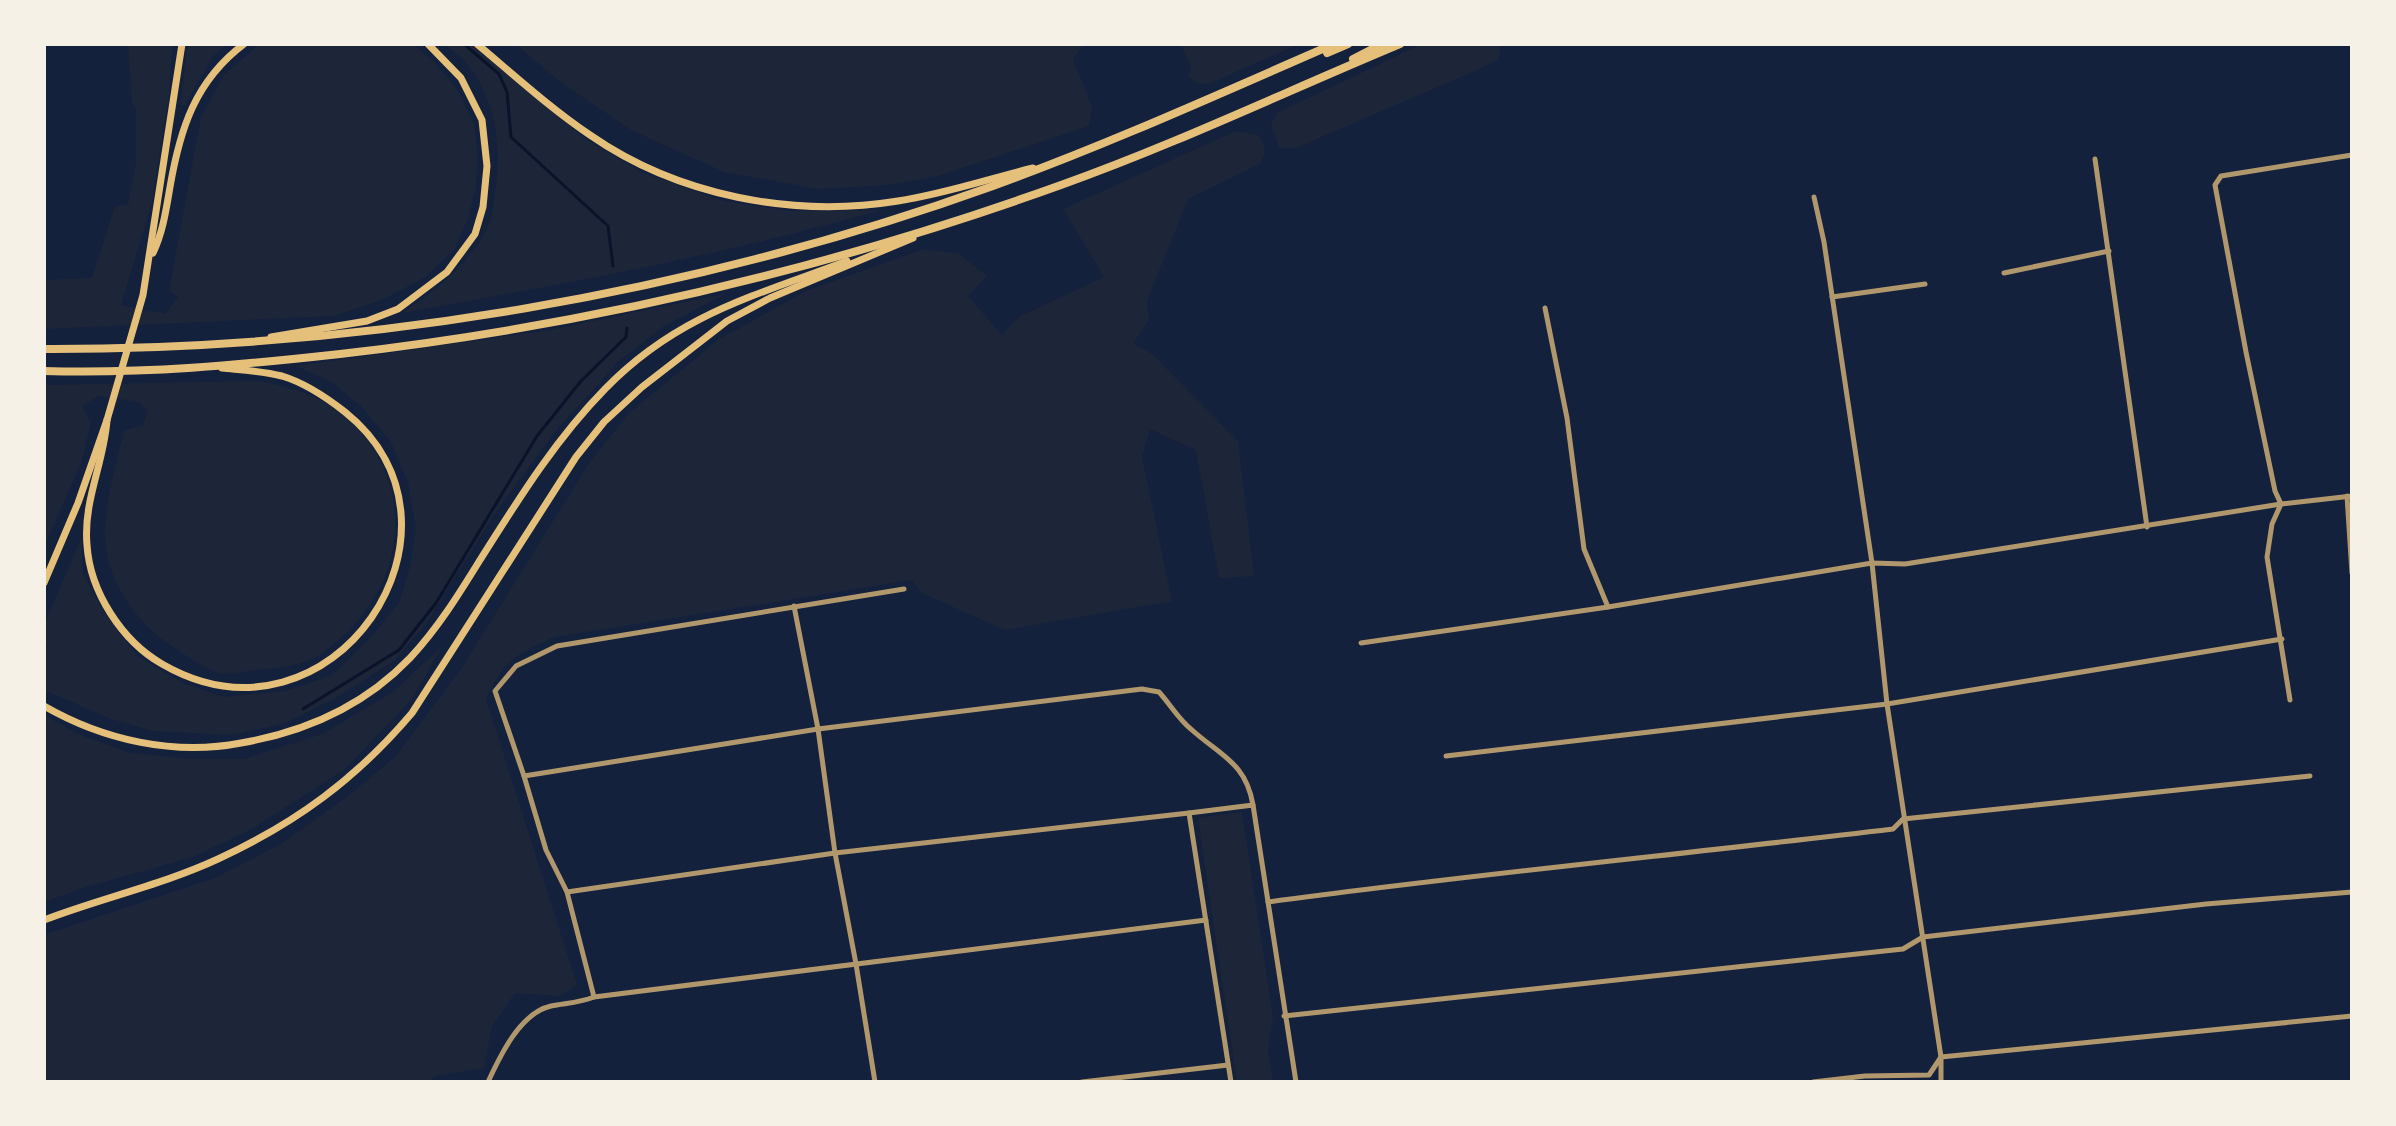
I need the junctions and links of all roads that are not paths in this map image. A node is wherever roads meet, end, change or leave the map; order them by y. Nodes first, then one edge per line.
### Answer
1 (182, 44) edge
2 (244, 44) edge
3 (428, 44) edge
4 (477, 44) edge
5 (1334, 44) edge
6 (1348, 44) edge
7 (1382, 44) edge
8 (1400, 44) edge
9 (1332, 73) junction
10 (1251, 80) junction
11 (2352, 155) edge
12 (2095, 159) dead end
13 (1051, 164) junction
14 (1814, 197) dead end
15 (932, 229) junction
16 (2109, 251) junction
17 (149, 262) junction
18 (2004, 273) dead end
19 (1925, 284) dead end
20 (1832, 297) junction
21 (1545, 308) dead end
22 (255, 340) junction
23 (44, 349) edge
24 (217, 368) junction
25 (44, 371) edge
26 (107, 420) junction
27 (2350, 496) edge
28 (2281, 504) junction
29 (2147, 527) junction
30 (1872, 563) junction
31 (2352, 573) edge
32 (44, 583) edge
33 (904, 589) dead end
34 (794, 606) junction
35 (1608, 607) junction
36 (2282, 639) junction
37 (1361, 643) dead end
38 (2290, 700) dead end
39 (1887, 704) junction
40 (44, 706) edge
41 (818, 729) junction
42 (1446, 756) dead end
43 (524, 776) junction
44 (2310, 776) dead end
45 (1253, 805) junction
46 (1189, 813) junction
47 (1903, 819) junction
48 (835, 853) junction
49 (567, 892) junction
50 (2352, 892) edge
51 (1268, 902) junction
52 (44, 920) edge
53 (1206, 920) junction
54 (1923, 937) junction
55 (856, 964) junction
56 (594, 997) junction
57 (1284, 1016) junction
58 (2352, 1016) edge
59 (1941, 1057) junction
60 (1228, 1064) junction
61 (488, 1082) edge
62 (875, 1082) edge
63 (1082, 1082) edge
64 (1231, 1082) edge
65 (1296, 1082) edge
66 (1813, 1082) edge
67 (1941, 1082) edge

1 - 17 main road
2 - 17 main road
3 - 22 main road
4 - 13 main road
5 - 10 highway
6 - 10 highway
7 - 9 highway
8 - 9 highway
9 - 15 highway
10 - 13 highway
11 - 28 street
12 - 16 street
13 - 22 highway
14 - 20 street
15 - 24 highway
15 - 40 main road
15 - 52 main road
16 - 18 street
16 - 29 street
17 - 26 main road
19 - 20 street
20 - 30 street
21 - 35 street
22 - 23 highway
24 - 25 highway
24 - 26 main road
26 - 32 main road
27 - 28 street
27 - 31 street
28 - 29 street
28 - 36 street
29 - 30 street
30 - 35 street
30 - 39 street
33 - 34 street
34 - 41 street
34 - 43 street
35 - 37 street
36 - 38 street
36 - 39 street
39 - 42 street
39 - 47 street
41 - 43 street
41 - 45 street
41 - 48 street
43 - 49 street
44 - 47 street
45 - 46 street
45 - 51 street
46 - 48 street
46 - 53 street
47 - 51 street
47 - 54 street
48 - 49 street
48 - 55 street
49 - 56 street
50 - 54 street
51 - 57 street
53 - 55 street
53 - 60 street
54 - 57 street
54 - 59 street
55 - 56 street
55 - 62 street
56 - 61 street
57 - 65 street
58 - 59 street
59 - 66 street
59 - 67 street
60 - 63 street
60 - 64 street

